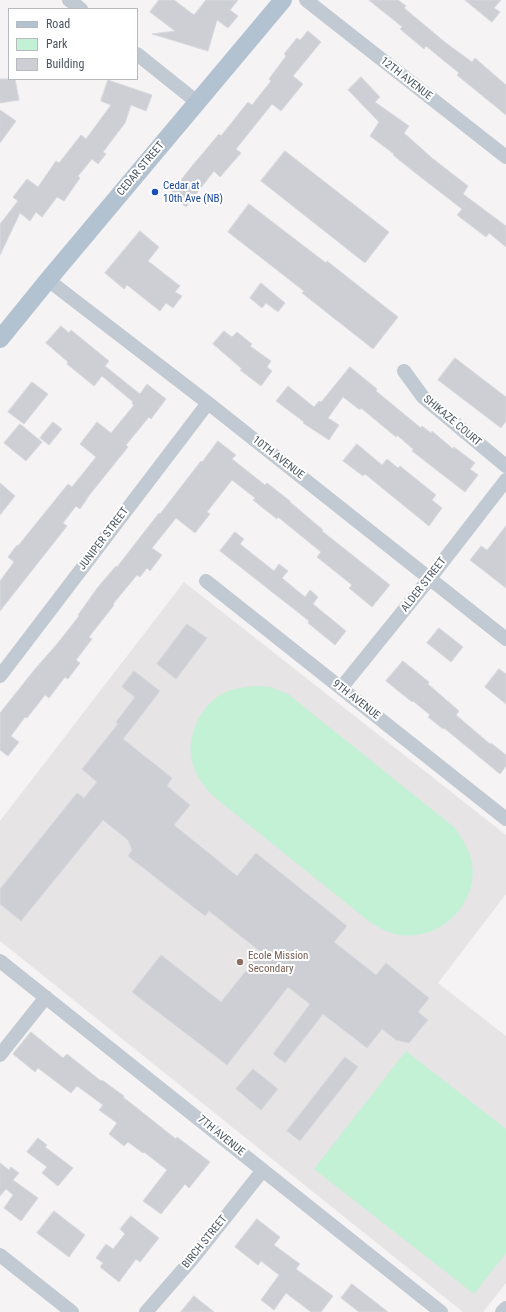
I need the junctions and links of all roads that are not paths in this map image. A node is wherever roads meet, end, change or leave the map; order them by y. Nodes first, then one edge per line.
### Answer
1 (70, 0) edge
2 (282, 0) edge
3 (306, 0) edge
4 (80, 8) edge
5 (138, 55) edge
6 (197, 102) junction
7 (506, 157) edge
8 (48, 280) junction
9 (0, 339) edge
10 (404, 371) dead end
11 (208, 403) junction
12 (506, 466) edge
13 (506, 480) edge
14 (430, 578) junction
15 (206, 581) dead end
16 (506, 639) edge
17 (0, 676) edge
18 (341, 688) junction
19 (506, 819) edge
20 (0, 961) edge
21 (46, 997) junction
22 (0, 1055) edge
23 (263, 1170) junction
24 (0, 1255) edge
25 (506, 1308) edge
26 (72, 1312) edge
27 (146, 1312) edge
28 (441, 1312) edge
29 (502, 1312) edge

1 - 4 street
2 - 6 main road, CEDAR STREET
3 - 7 street, 12TH AVENUE
5 - 6 street
6 - 8 main road, CEDAR STREET
8 - 9 main road, CEDAR STREET
8 - 11 street, 10TH AVENUE
10 - 12 street, SHIKAZE COURT
11 - 14 street, 10TH AVENUE
11 - 17 street, JUNIPER STREET
13 - 14 street, ALDER STREET
14 - 16 street, 10TH AVENUE
14 - 18 street, ALDER STREET
15 - 18 street, 9TH AVENUE
18 - 19 street, 9TH AVENUE
20 - 21 street, 7TH AVENUE
21 - 22 street
21 - 23 street, 7TH AVENUE
23 - 27 street, BIRCH STREET
23 - 28 street, 7TH AVENUE
24 - 26 street
25 - 29 street

